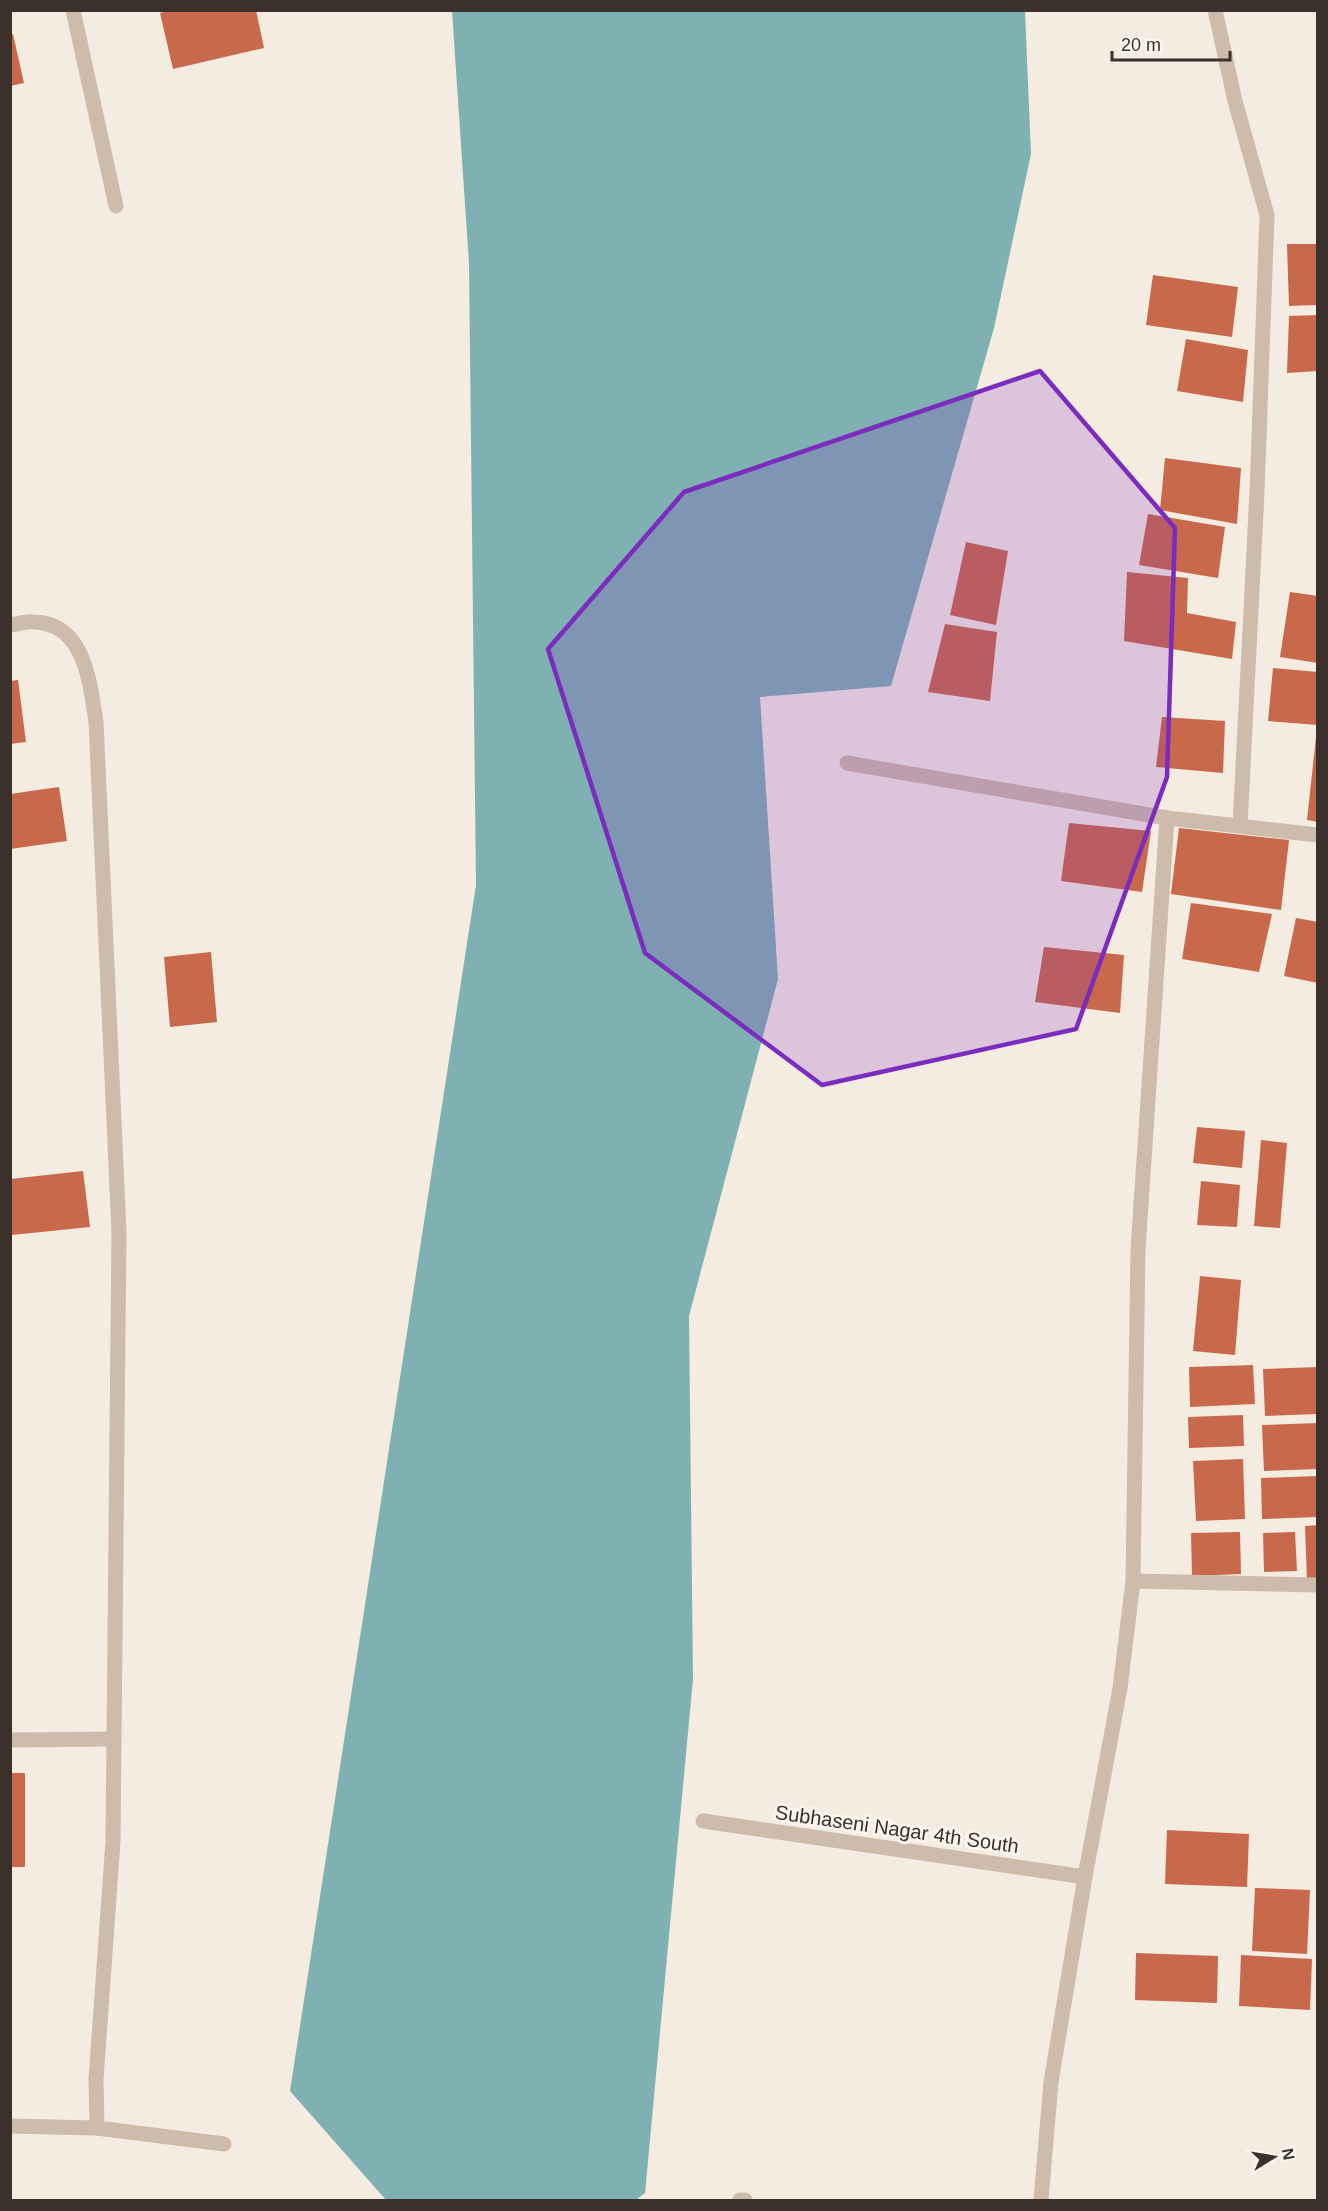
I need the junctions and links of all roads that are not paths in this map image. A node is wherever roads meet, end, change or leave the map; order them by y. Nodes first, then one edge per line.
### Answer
1 (73, 10) edge
2 (1215, 10) edge
3 (116, 206) dead end
4 (10, 625) edge
5 (847, 763) dead end
6 (1167, 818) junction
7 (1240, 826) junction
8 (1317, 835) edge
9 (1133, 1581) junction
10 (1317, 1585) edge
11 (114, 1739) junction
12 (10, 1740) edge
13 (703, 1821) dead end
14 (1086, 1877) junction
15 (10, 2126) edge
16 (96, 2128) junction
17 (224, 2144) dead end
18 (1041, 2200) edge

1 - 3 street
2 - 7 street
4 - 11 street
5 - 6 street
6 - 7 street
6 - 9 street
7 - 8 street
9 - 10 street
9 - 14 street
11 - 12 street
11 - 16 street
13 - 14 street, Subhaseni Nagar 4th South
14 - 18 street
15 - 16 street
16 - 17 street

